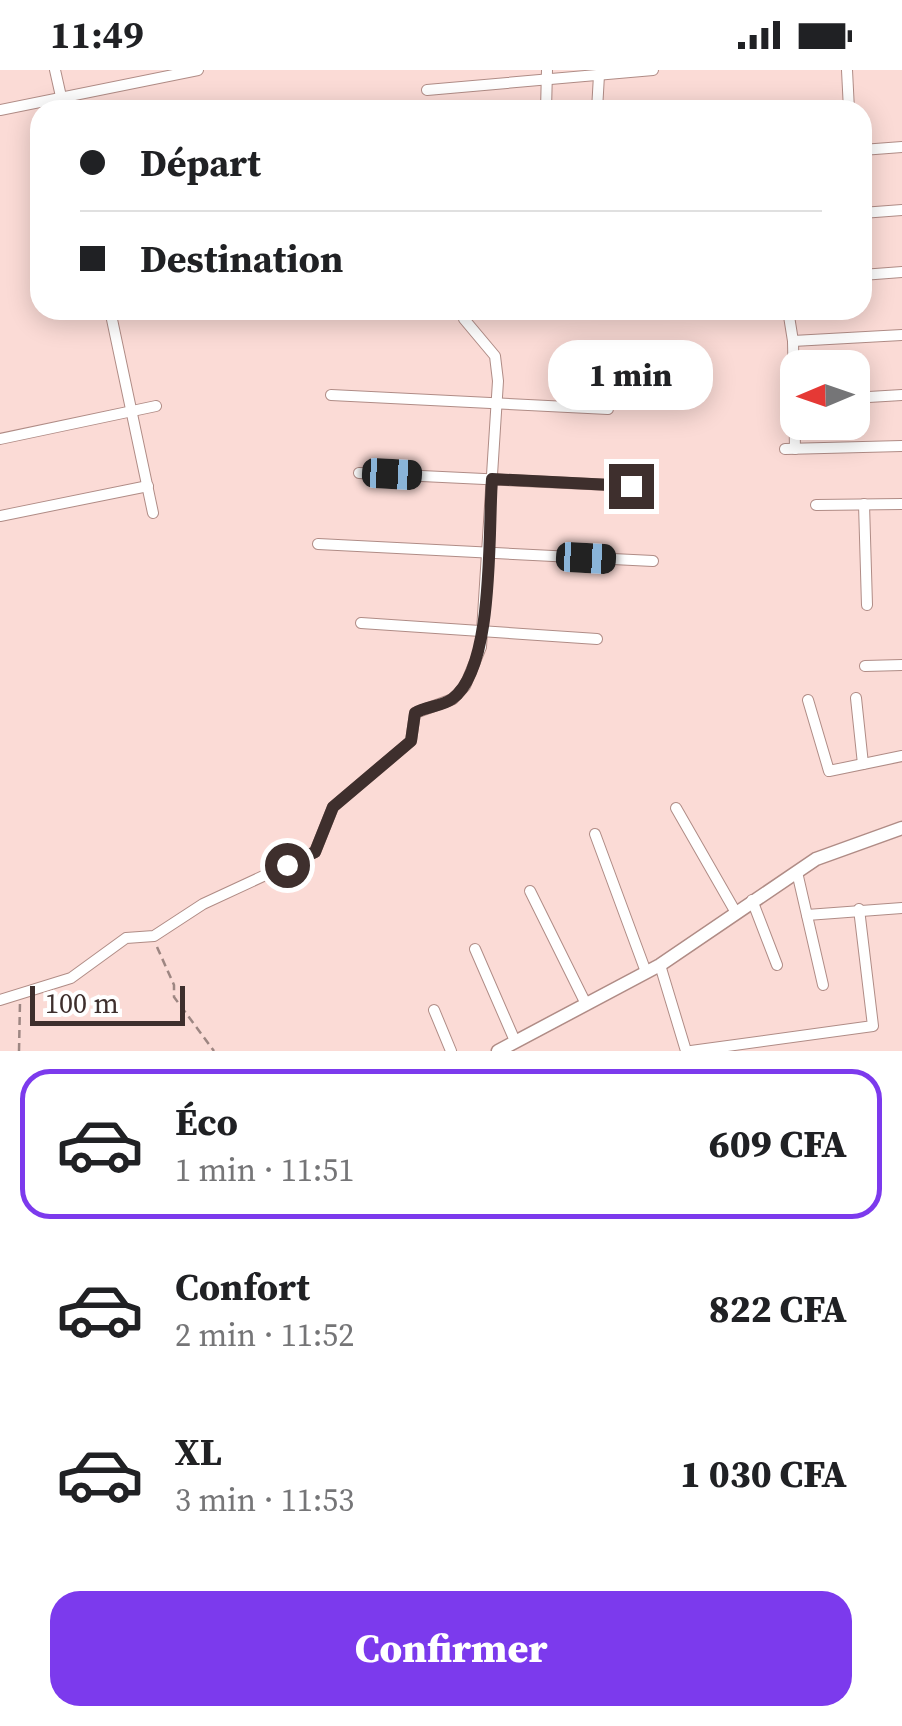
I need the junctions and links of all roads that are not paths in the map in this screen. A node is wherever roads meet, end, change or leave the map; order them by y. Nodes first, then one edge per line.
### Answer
1 (55, 70) edge
2 (198, 70) edge
3 (652, 70) edge
4 (847, 70) edge
5 (618, 72) edge
6 (547, 75) edge
7 (599, 75) junction
8 (426, 90) dead end
9 (62, 100) edge
10 (66, 100) edge
11 (546, 100) edge
12 (598, 100) edge
13 (848, 100) edge
14 (30, 106) edge
15 (0, 110) edge
16 (902, 147) edge
17 (872, 149) edge
18 (902, 210) edge
19 (872, 212) edge
20 (902, 272) edge
21 (872, 274) edge
22 (112, 320) edge
23 (465, 320) edge
24 (790, 320) edge
25 (902, 335) edge
26 (793, 341) junction
27 (793, 350) edge
28 (902, 395) edge
29 (331, 396) dead end
30 (870, 397) edge
31 (497, 403) junction
32 (156, 406) dead end
33 (608, 409) dead end
34 (132, 411) junction
35 (0, 439) edge
36 (791, 440) edge
37 (902, 446) edge
38 (359, 472) dead end
39 (492, 479) junction
40 (148, 486) junction
41 (631, 486) dead end
42 (816, 504) dead end
43 (864, 504) junction
44 (902, 504) edge
45 (154, 514) dead end
46 (0, 516) edge
47 (318, 544) dead end
48 (487, 553) junction
49 (653, 562) dead end
50 (867, 605) dead end
51 (361, 623) dead end
52 (482, 631) junction
53 (597, 639) dead end
54 (902, 665) edge
55 (865, 666) dead end
56 (856, 698) dead end
57 (808, 700) dead end
58 (902, 756) edge
59 (862, 764) junction
60 (676, 808) dead end
61 (902, 828) edge
62 (596, 834) dead end
63 (796, 872) junction
64 (530, 891) dead end
65 (752, 900) junction
66 (902, 908) edge
67 (859, 909) junction
68 (736, 912) junction
69 (806, 915) junction
70 (475, 949) dead end
71 (660, 965) junction
72 (777, 965) dead end
73 (646, 972) junction
74 (823, 985) dead end
75 (0, 1000) edge
76 (586, 1004) junction
77 (434, 1010) dead end
78 (516, 1041) junction
79 (452, 1051) edge
80 (498, 1051) edge
81 (689, 1051) edge

1 - 9 street
2 - 10 street
3 - 5 street
4 - 13 street
5 - 7 street
6 - 7 street
6 - 8 street
6 - 11 street
7 - 12 street
14 - 15 street
16 - 17 street
18 - 19 street
20 - 21 street
22 - 34 street
23 - 31 street
24 - 26 street
25 - 26 street
26 - 27 street
28 - 30 street
29 - 31 street
31 - 33 street
31 - 39 street
32 - 34 street
34 - 35 street
34 - 40 street
36 - 37 street
38 - 39 street
39 - 41 street
39 - 48 street
40 - 45 street
40 - 46 street
42 - 43 street
43 - 44 street
43 - 50 street
47 - 48 street
48 - 49 street
48 - 52 street
51 - 52 street
52 - 53 street
52 - 75 street
54 - 55 street
56 - 59 street
57 - 59 street
58 - 59 street
60 - 68 street
61 - 63 street
62 - 73 street
63 - 65 street
63 - 69 street
64 - 76 street
65 - 68 street
65 - 72 street
66 - 67 street
67 - 69 street
67 - 81 street
68 - 71 street
69 - 74 street
70 - 78 street
71 - 73 street
71 - 81 street
73 - 76 street
76 - 78 street
77 - 79 street
78 - 80 street

